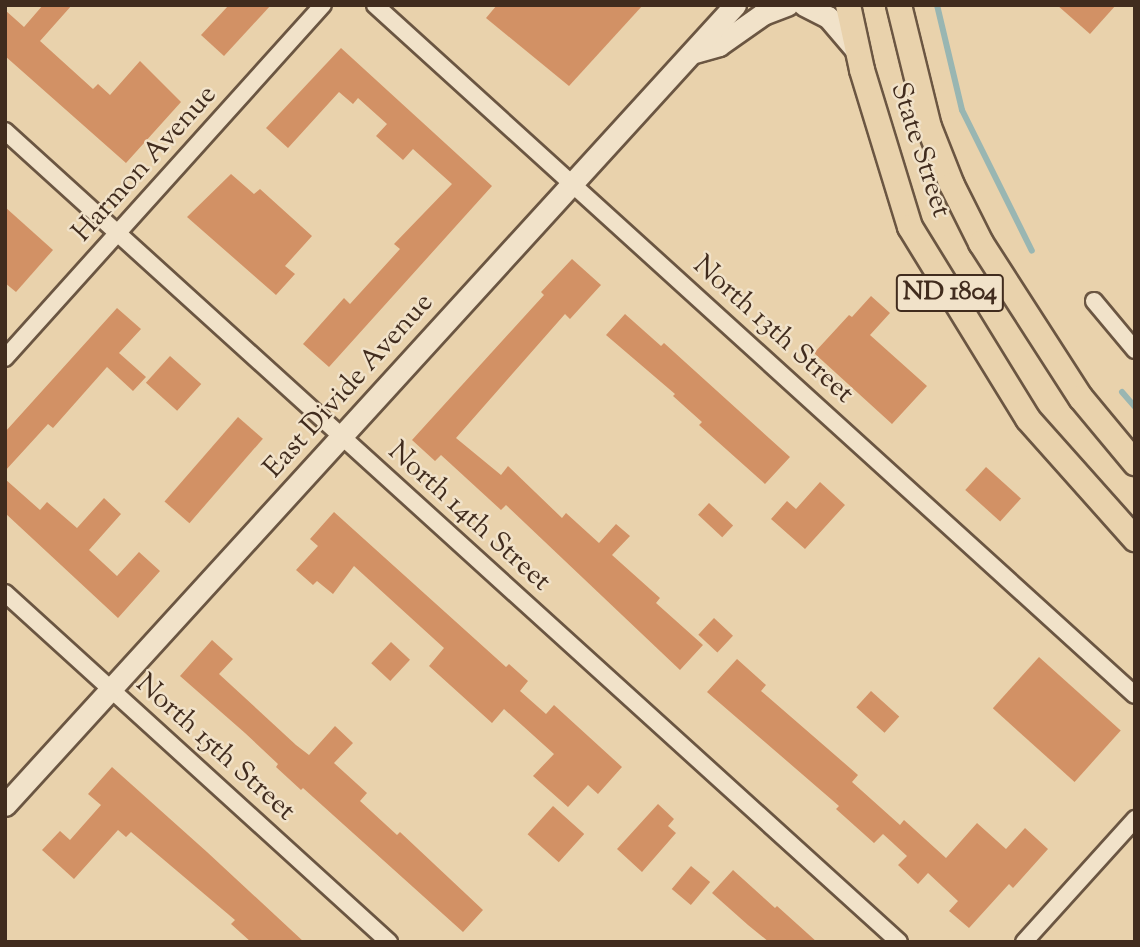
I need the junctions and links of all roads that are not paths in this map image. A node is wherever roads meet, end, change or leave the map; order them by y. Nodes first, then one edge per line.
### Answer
1 (323, 5) edge
2 (375, 5) edge
3 (735, 5) edge
4 (787, 5) edge
5 (804, 5) edge
6 (848, 5) edge
7 (899, 5) edge
8 (857, 51) junction
9 (693, 52) junction
10 (5, 131) edge
11 (573, 183) junction
12 (117, 234) junction
13 (1094, 301) dead end
14 (1135, 350) edge
15 (5, 358) edge
16 (341, 437) junction
17 (1135, 463) edge
18 (1131, 531) edge
19 (5, 593) edge
20 (111, 689) junction
21 (1135, 695) edge
22 (5, 805) edge
23 (1135, 819) edge
24 (389, 942) edge
25 (899, 942) edge
26 (1024, 942) edge

1 - 12 street, Harmon Avenue
2 - 11 street, North 13th Street
3 - 9 street, East Divide Avenue
4 - 9 street
5 - 8 street
6 - 8 main road, State Street / ND 1804
7 - 17 main road, State Street / ND 1804
8 - 18 main road, State Street / ND 1804
9 - 11 street, East Divide Avenue
10 - 12 street, North 14th Street
11 - 16 street, East Divide Avenue
11 - 21 street, North 13th Street
12 - 15 street, Harmon Avenue
12 - 16 street, North 14th Street
13 - 14 street
16 - 20 street, East Divide Avenue
16 - 25 street, North 14th Street
19 - 20 street, North 15th Street
20 - 22 street, East Divide Avenue
20 - 24 street, North 15th Street
23 - 26 street

